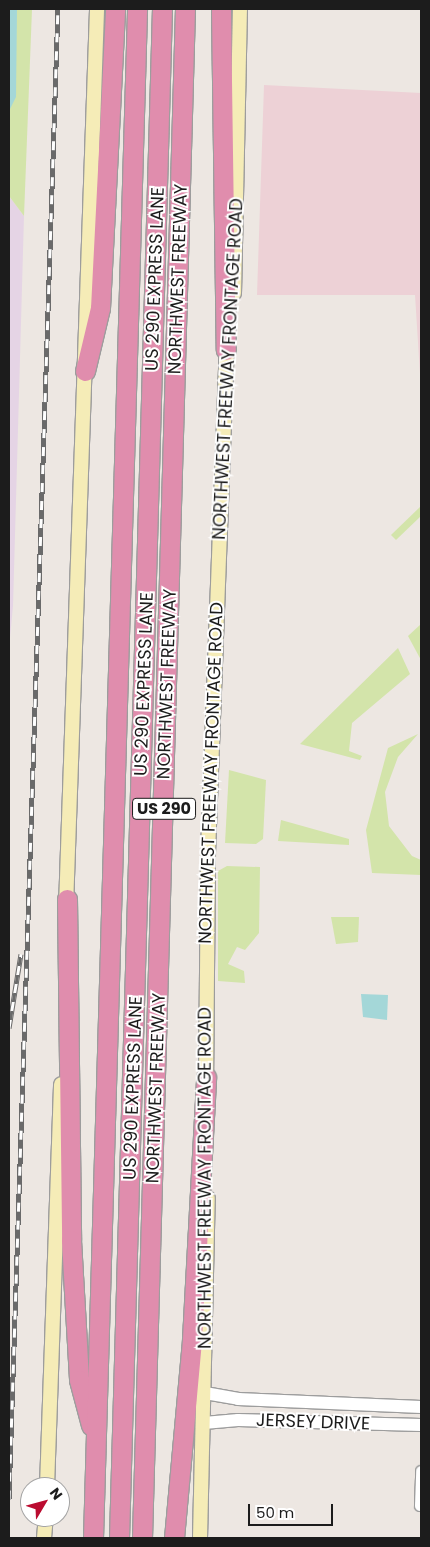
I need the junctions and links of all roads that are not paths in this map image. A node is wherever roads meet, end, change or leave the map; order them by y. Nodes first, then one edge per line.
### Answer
1 (97, 9) edge
2 (115, 9) edge
3 (137, 9) edge
4 (162, 9) edge
5 (186, 9) edge
6 (221, 9) edge
7 (240, 9) edge
8 (226, 350) junction
9 (85, 371) junction
10 (66, 899) junction
11 (206, 1077) junction
12 (205, 1393) junction
13 (421, 1407) edge
14 (204, 1423) junction
15 (421, 1425) edge
16 (96, 1443) junction
17 (421, 1471) edge
18 (47, 1477) edge
19 (420, 1506) dead end
20 (93, 1538) edge
21 (119, 1538) edge
22 (142, 1538) edge
23 (174, 1538) edge
24 (200, 1538) edge

1 - 9 main road
2 - 9 highway
3 - 16 highway, US 290
4 - 21 highway, US 290 EXPRESS LANE
5 - 22 highway, NORTHWEST FREEWAY / US 290
6 - 8 highway
7 - 8 main road, NORTHWEST FREEWAY FRONTAGE ROAD
8 - 11 main road, NORTHWEST FREEWAY FRONTAGE ROAD
9 - 10 main road
10 - 16 highway
10 - 18 main road
11 - 12 main road, NORTHWEST FREEWAY FRONTAGE ROAD
11 - 23 highway
12 - 13 street, JERSEY DRIVE
12 - 14 main road, NORTHWEST FREEWAY FRONTAGE ROAD
14 - 15 street, JERSEY DRIVE
14 - 24 main road, NORTHWEST FREEWAY FRONTAGE ROAD
16 - 20 highway, US 290
17 - 19 street

